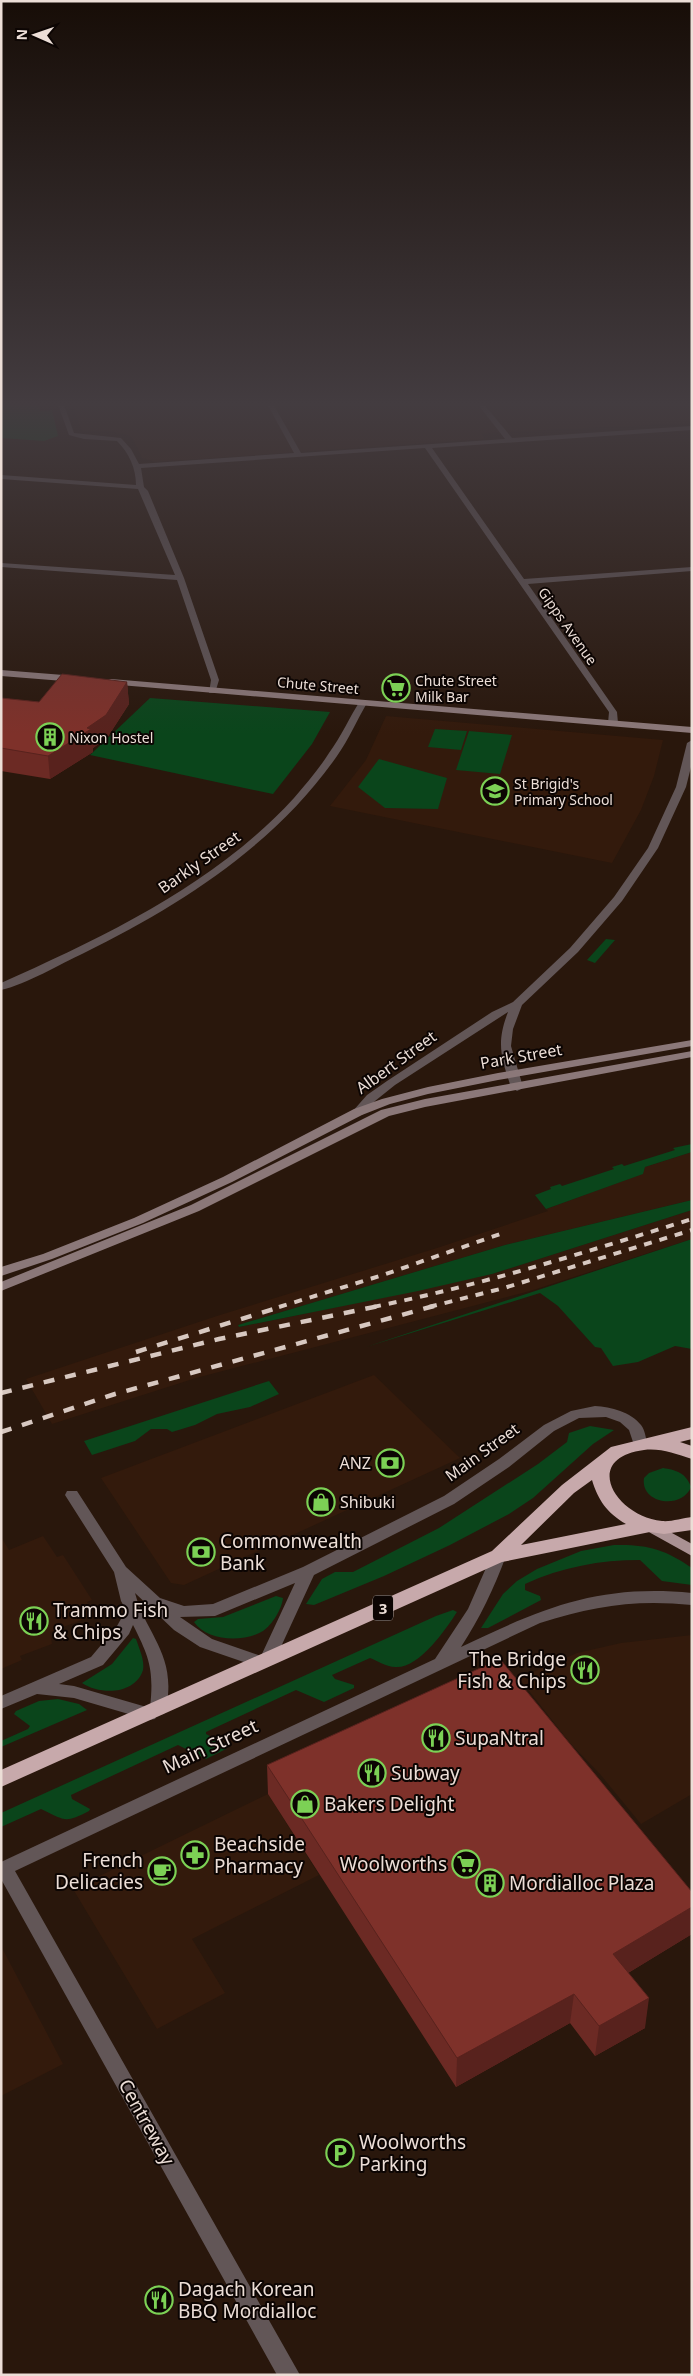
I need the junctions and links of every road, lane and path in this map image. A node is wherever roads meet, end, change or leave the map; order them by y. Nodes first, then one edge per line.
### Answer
1 (153, 513) edge
2 (474, 513) edge
3 (1, 565) edge
4 (692, 569) edge
5 (180, 578) junction
6 (522, 582) junction
7 (1, 673) edge
8 (212, 690) junction
9 (363, 703) junction
10 (613, 723) junction
11 (692, 730) edge
12 (692, 743) edge
13 (1, 987) edge
14 (517, 1004) junction
15 (692, 1043) edge
16 (692, 1054) edge
17 (512, 1073) junction
18 (516, 1087) junction
19 (362, 1117) junction
20 (1, 1272) edge
21 (1, 1287) edge
22 (692, 1433) edge
23 (645, 1444) junction
24 (692, 1453) edge
25 (610, 1458) junction
26 (72, 1495) dead end
27 (692, 1523) edge
28 (650, 1526) junction
29 (692, 1551) edge
30 (498, 1556) junction
31 (121, 1571) junction
32 (308, 1571) junction
33 (692, 1600) edge
34 (157, 1603) junction
35 (133, 1611) junction
36 (264, 1661) junction
37 (439, 1664) junction
38 (35, 1689) junction
39 (1, 1703) edge
40 (154, 1712) junction
41 (1, 1779) edge
42 (3, 1869) edge
43 (289, 2375) edge

1 - 5 street
2 - 6 street, Gipps Avenue
3 - 5 street
4 - 6 street
5 - 8 street
6 - 10 street, Gipps Avenue
7 - 8 street, Chute Street
8 - 9 street, Chute Street
9 - 10 street, Chute Street
9 - 13 street, Barkly Street
10 - 11 street, Chute Street
12 - 14 street, Albert Street
14 - 17 street
14 - 19 street, Albert Street
15 - 17 street, Park Street
16 - 18 street, Park Street
17 - 18 street
17 - 19 street, Park Street
18 - 19 street, Park Street
19 - 20 street, Albert Street
19 - 21 street, Albert Street
22 - 23 highway, 3
23 - 24 highway, 3
23 - 25 highway, 3
23 - 32 street, Main Street
25 - 28 highway, 3
25 - 30 highway, Main Street / 3
26 - 31 street
27 - 28 highway, 3
28 - 29 main road
28 - 30 highway, Main Street / 3
30 - 36 highway, Main Street / 3
30 - 37 street, Main Street
31 - 34 street
31 - 35 street
32 - 34 street, Main Street
32 - 36 street
33 - 37 street, Main Street
34 - 36 street
35 - 38 street
35 - 40 street
36 - 40 highway, Main Street / 3
37 - 42 street, Main Street
38 - 39 street
38 - 40 street
40 - 41 highway, Main Street / 3
42 - 43 street, Centreway

